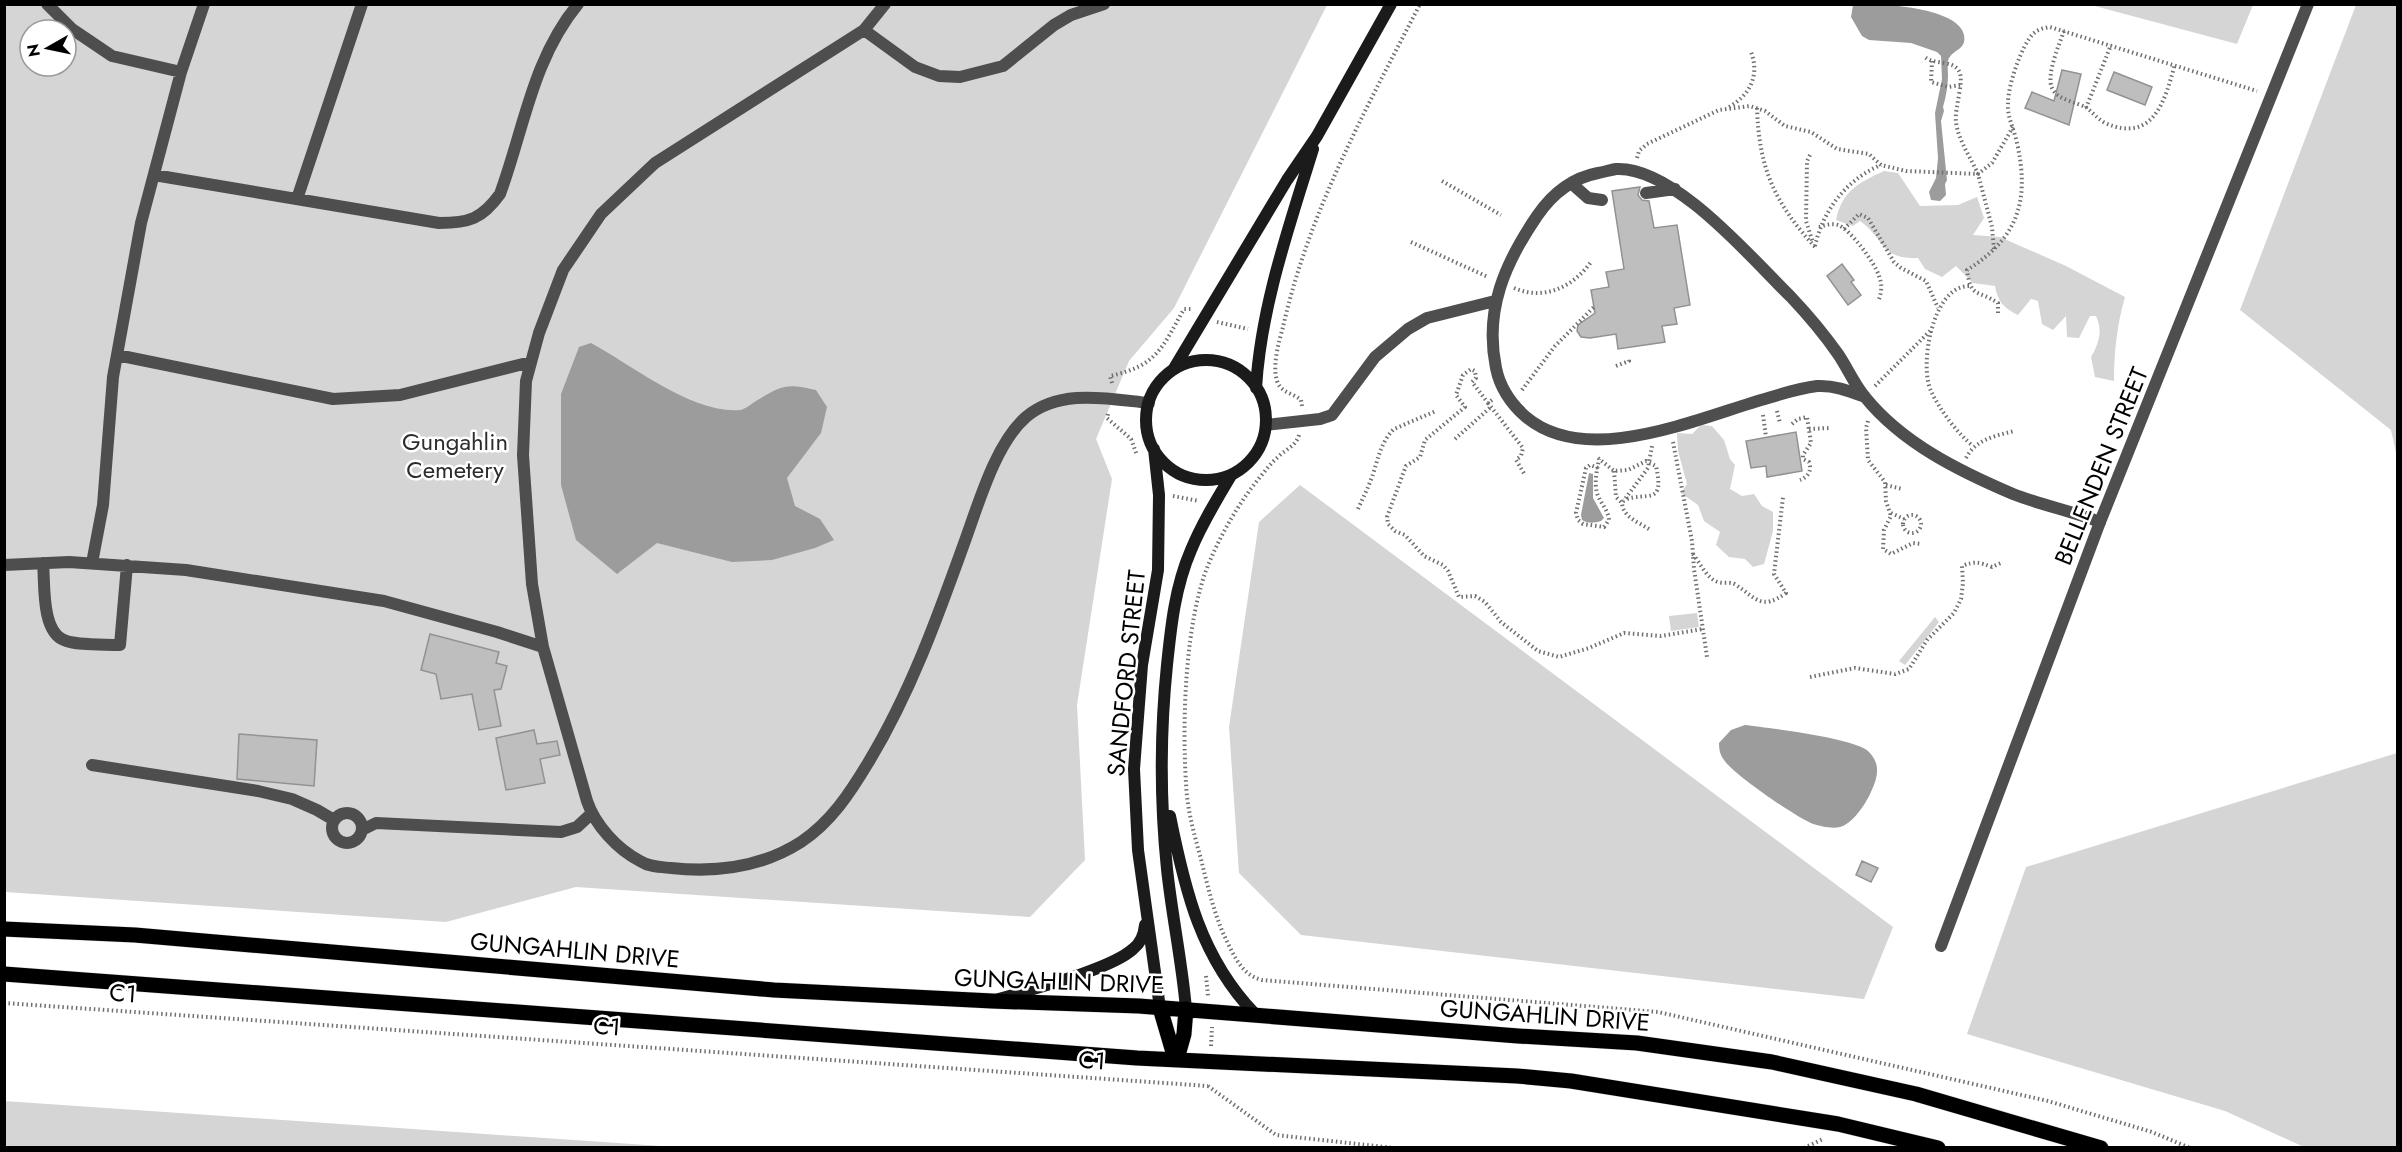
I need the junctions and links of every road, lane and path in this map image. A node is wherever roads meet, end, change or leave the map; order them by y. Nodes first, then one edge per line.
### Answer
1 (48, 4) edge
2 (204, 4) edge
3 (363, 4) edge
4 (578, 4) edge
5 (885, 4) edge
6 (1104, 4) edge
7 (1391, 4) edge
8 (1420, 4) edge
9 (2308, 4) edge
10 (864, 30) junction
11 (2064, 31) junction
12 (2111, 45) junction
13 (1750, 52) dead end
14 (1925, 57) dead end
15 (1932, 61) junction
16 (2175, 64) junction
17 (180, 72) junction
18 (1960, 85) junction
19 (2273, 96) junction
20 (1728, 108) junction
21 (1757, 108) junction
22 (2086, 108) junction
23 (2013, 126) junction
24 (1317, 136) junction
25 (1810, 155) dead end
26 (1881, 165) junction
27 (1633, 172) junction
28 (1978, 174) junction
29 (154, 175) junction
30 (1442, 181) dead end
31 (1571, 183) junction
32 (1675, 189) junction
33 (1646, 193) dead end
34 (297, 199) junction
35 (1602, 200) dead end
36 (1501, 215) dead end
37 (1819, 227) junction
38 (1844, 229) junction
39 (1815, 246) junction
40 (1994, 250) junction
41 (1969, 286) junction
42 (1879, 299) dead end
43 (1495, 301) junction
44 (1938, 308) junction
45 (1998, 313) dead end
46 (1204, 316) junction
47 (1931, 330) junction
48 (1262, 334) junction
49 (1281, 336) junction
50 (117, 356) junction
51 (1628, 357) dead end
52 (531, 362) junction
53 (1616, 366) dead end
54 (1173, 370) junction
55 (1256, 388) junction
56 (1298, 397) dead end
57 (1865, 397) junction
58 (1111, 399) junction
59 (1761, 400) junction
60 (1149, 403) junction
61 (1876, 407) junction
62 (1436, 411) dead end
63 (1443, 424) dead end
64 (1792, 424) dead end
65 (1266, 425) junction
66 (1670, 427) junction
67 (1830, 428) dead end
68 (1809, 429) junction
69 (2014, 431) dead end
70 (1649, 434) junction
71 (1299, 436) dead end
72 (1766, 437) dead end
73 (1455, 439) dead end
74 (1588, 439) junction
75 (1972, 446) junction
76 (1154, 449) junction
77 (1599, 459) junction
78 (1649, 463) junction
79 (1139, 464) dead end
80 (1598, 468) junction
81 (1960, 469) junction
82 (1614, 471) junction
83 (1232, 474) junction
84 (1526, 475) dead end
85 (1800, 480) dead end
86 (1886, 485) junction
87 (1902, 489) dead end
88 (1159, 495) junction
89 (1783, 497) dead end
90 (1623, 502) junction
91 (1212, 507) junction
92 (1358, 509) dead end
93 (1890, 513) junction
94 (1232, 517) junction
95 (1904, 519) junction
96 (2100, 522) junction
97 (1649, 529) dead end
98 (1913, 533) junction
99 (1913, 543) junction
100 (1922, 544) dead end
101 (1693, 554) junction
102 (2003, 562) dead end
103 (43, 563) junction
104 (92, 563) junction
105 (4, 565) edge
106 (127, 565) junction
107 (1703, 629) junction
108 (543, 647) junction
109 (1707, 657) dead end
110 (1810, 677) dead end
111 (92, 765) dead end
112 (1162, 767) junction
113 (591, 814) junction
114 (334, 820) junction
115 (362, 830) junction
116 (1146, 916) junction
117 (4, 929) edge
118 (1941, 946) dead end
119 (1236, 958) dead end
120 (4, 974) edge
121 (992, 1001) junction
122 (4, 1003) edge
123 (1160, 1008) junction
124 (1186, 1009) junction
125 (1255, 1014) junction
126 (1176, 1059) junction
127 (1394, 1148) edge
128 (1938, 1148) edge
129 (2101, 1148) edge

1 - 17 street
2 - 17 street
3 - 34 street
4 - 34 street
5 - 10 street
6 - 10 street
7 - 24 main road
8 - 49 path
9 - 19 street, BELLENDEN STREET
10 - 52 street
11 - 12 path
11 - 22 path
11 - 23 path
12 - 16 path
12 - 22 path
13 - 20 path
14 - 15 path
15 - 18 path
15 - 18 path
16 - 19 path
16 - 22 path
17 - 29 street
18 - 28 path
19 - 96 street, BELLENDEN STREET
20 - 21 path
20 - 27 path
21 - 26 path
21 - 39 path
23 - 28 path
23 - 40 path
24 - 46 main road
24 - 48 main road
25 - 39 path
26 - 28 path
26 - 37 path
27 - 31 street
27 - 32 street
28 - 40 path
29 - 34 street
29 - 50 street
30 - 36 path
31 - 35 street
31 - 43 street
32 - 33 street
32 - 57 street
37 - 38 path
37 - 39 path
38 - 42 path
38 - 44 path
40 - 41 path
41 - 44 path
41 - 45 path
43 - 65 street
43 - 74 street
44 - 47 path
46 - 48 path
46 - 54 main road
46 - 58 path
47 - 57 path
47 - 75 path
48 - 49 path
48 - 55 main road
49 - 56 path
50 - 52 street
50 - 104 street
51 - 53 path
52 - 108 street
54 - 55 main road
54 - 60 main road
55 - 65 main road
57 - 59 street
57 - 61 street
58 - 60 street
58 - 79 path
58 - 113 street
59 - 66 street
59 - 72 path
60 - 76 main road
61 - 81 street
61 - 86 path
62 - 92 path
63 - 107 path
64 - 68 path
65 - 83 main road
66 - 70 street
66 - 101 path
67 - 68 path
68 - 85 path
69 - 75 path
70 - 74 street
70 - 78 path
71 - 94 path
73 - 84 path
74 - 77 path
75 - 81 path
76 - 83 main road
76 - 88 main road, SANDFORD STREET
77 - 80 path
77 - 82 path
78 - 82 path
78 - 90 path
78 - 90 path
80 - 80 path
81 - 96 street
82 - 90 path
83 - 91 main road, SANDFORD STREET
86 - 87 path
86 - 93 path
88 - 91 path
88 - 116 main road, SANDFORD STREET
89 - 101 path
90 - 97 path
91 - 94 path
91 - 112 main road, SANDFORD STREET
93 - 95 path
93 - 99 path
94 - 119 path
95 - 98 path
95 - 98 path
96 - 118 street, BELLENDEN STREET
98 - 99 path
99 - 100 path
101 - 107 path
102 - 110 path
103 - 104 street
103 - 105 street
103 - 106 street
104 - 106 street
106 - 108 street
107 - 109 path
108 - 113 street
111 - 114 street
112 - 124 main road, SANDFORD STREET
112 - 125 main road
113 - 115 street
114 - 115 street
114 - 115 street
116 - 121 main road
116 - 123 main road, SANDFORD STREET
117 - 121 main road, GUNGAHLIN DRIVE
120 - 126 main road
121 - 123 main road, GUNGAHLIN DRIVE
122 - 127 path, C1
123 - 124 main road, GUNGAHLIN DRIVE
123 - 126 main road
124 - 125 main road, GUNGAHLIN DRIVE
124 - 126 main road
125 - 129 main road, GUNGAHLIN DRIVE
126 - 128 main road

